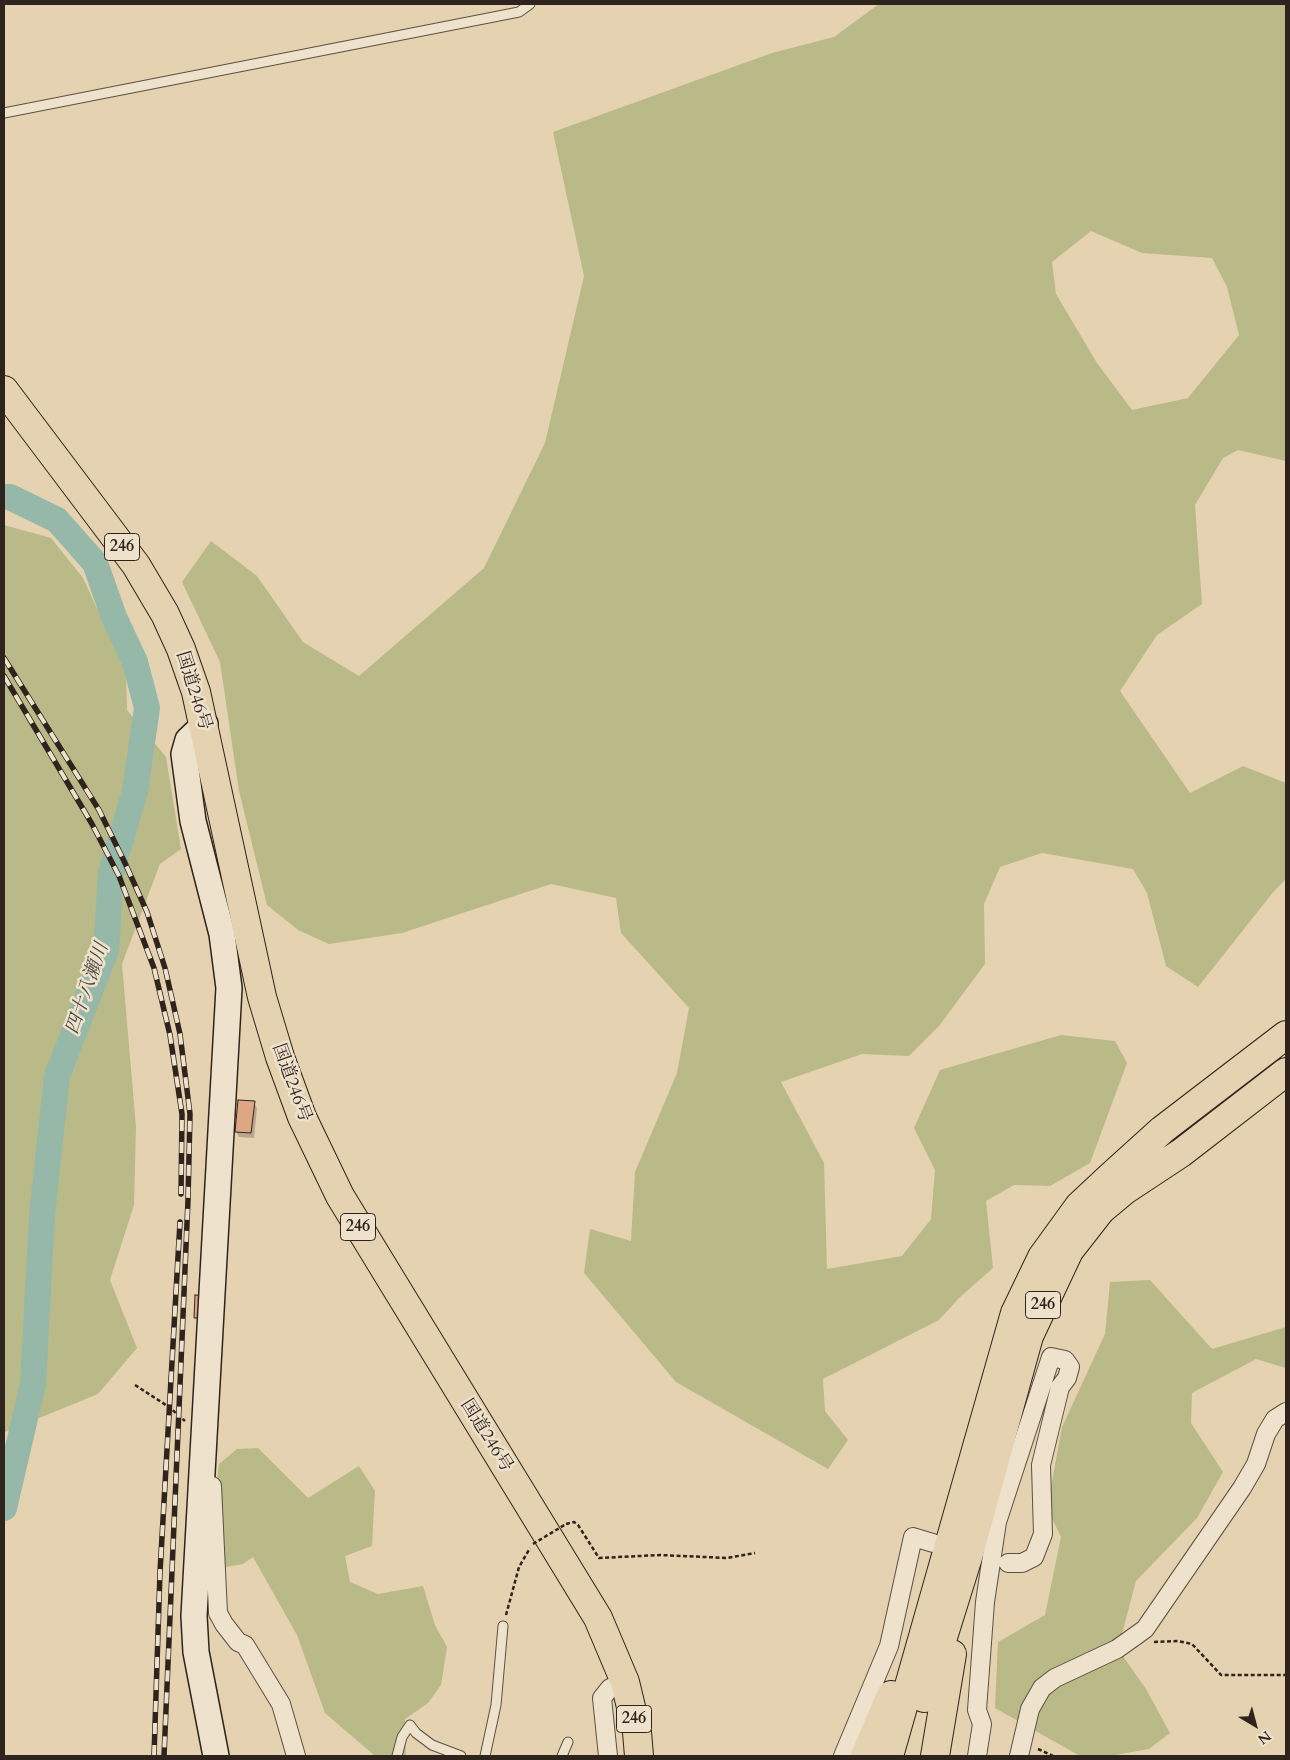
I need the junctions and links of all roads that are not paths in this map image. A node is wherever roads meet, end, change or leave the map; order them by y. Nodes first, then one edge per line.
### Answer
1 (530, 4) edge
2 (4, 113) edge
3 (4, 390) edge
4 (205, 724) junction
5 (1286, 1035) edge
6 (1286, 1072) edge
7 (1286, 1412) edge
8 (203, 1460) junction
9 (949, 1551) junction
10 (1008, 1563) dead end
11 (503, 1626) road end
12 (625, 1682) junction
13 (568, 1742) dead end
14 (636, 1748) edge
15 (216, 1756) edge
16 (296, 1756) edge
17 (397, 1756) edge
18 (461, 1756) edge
19 (486, 1756) edge
20 (562, 1756) edge
21 (608, 1756) edge
22 (843, 1756) edge
23 (865, 1756) edge
24 (889, 1756) edge
25 (907, 1756) edge
26 (935, 1756) edge
27 (977, 1756) edge
28 (1018, 1756) edge

1 - 2 lane
3 - 4 highway, 国道246号 / 246
4 - 8 street
4 - 12 highway, 国道246号 / 246
5 - 9 highway
6 - 9 highway, 246
7 - 28 street
8 - 15 street
8 - 16 street
9 - 22 street
9 - 23 highway
9 - 24 highway
9 - 25 highway
9 - 26 highway
10 - 27 street
11 - 19 lane
12 - 14 highway, 国道246号 / 246
12 - 21 street
13 - 20 lane
17 - 18 lane

